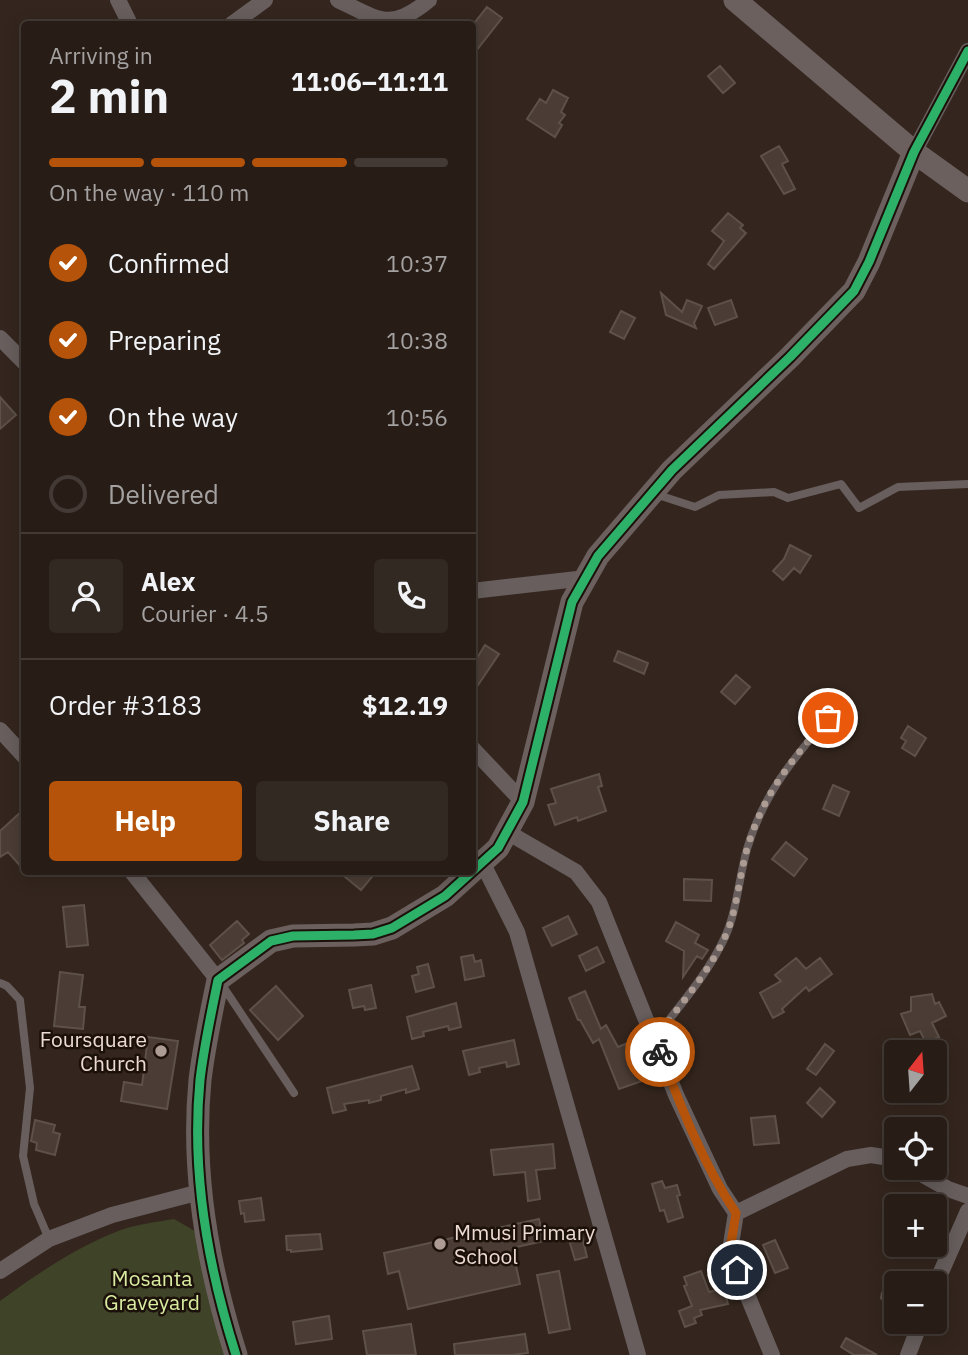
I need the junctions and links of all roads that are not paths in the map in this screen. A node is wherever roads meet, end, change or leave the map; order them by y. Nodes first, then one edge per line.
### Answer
1 (118, 0) edge
2 (265, 0) edge
3 (338, 0) edge
4 (429, 0) edge
5 (736, 0) edge
6 (128, 21) edge
7 (236, 21) edge
8 (968, 51) edge
9 (914, 152) junction
10 (968, 191) edge
11 (0, 338) edge
12 (21, 359) edge
13 (968, 484) edge
14 (652, 493) junction
15 (586, 578) junction
16 (476, 591) edge
17 (828, 718) dead end
18 (0, 730) edge
19 (476, 752) edge
20 (21, 753) edge
21 (523, 802) junction
22 (507, 832) junction
23 (482, 864) junction
24 (476, 869) edge
25 (134, 875) edge
26 (469, 875) edge
27 (218, 980) junction
28 (0, 983) edge
29 (655, 1038) junction
30 (294, 1093) dead end
31 (884, 1157) edge
32 (932, 1180) edge
33 (200, 1192) junction
34 (968, 1196) edge
35 (968, 1211) edge
36 (736, 1213) junction
37 (49, 1239) junction
38 (0, 1271) edge
39 (942, 1271) edge
40 (916, 1334) edge
41 (236, 1355) edge
42 (638, 1355) edge
43 (772, 1355) edge
44 (908, 1355) edge

1 - 6 street
2 - 7 street
3 - 4 street
5 - 9 street
8 - 9 street
9 - 10 street
9 - 14 street
11 - 12 street
13 - 14 lane
14 - 15 street
15 - 16 street
15 - 21 street
17 - 29 lane
18 - 20 street
19 - 21 street
21 - 22 street
22 - 23 street
22 - 29 street
23 - 24 street
23 - 42 street
25 - 27 street
26 - 27 street
27 - 30 lane
27 - 33 street
28 - 37 lane
29 - 36 street
31 - 36 street
32 - 34 street
33 - 37 street
33 - 41 street
35 - 39 street
36 - 43 street
37 - 38 street
40 - 44 street

